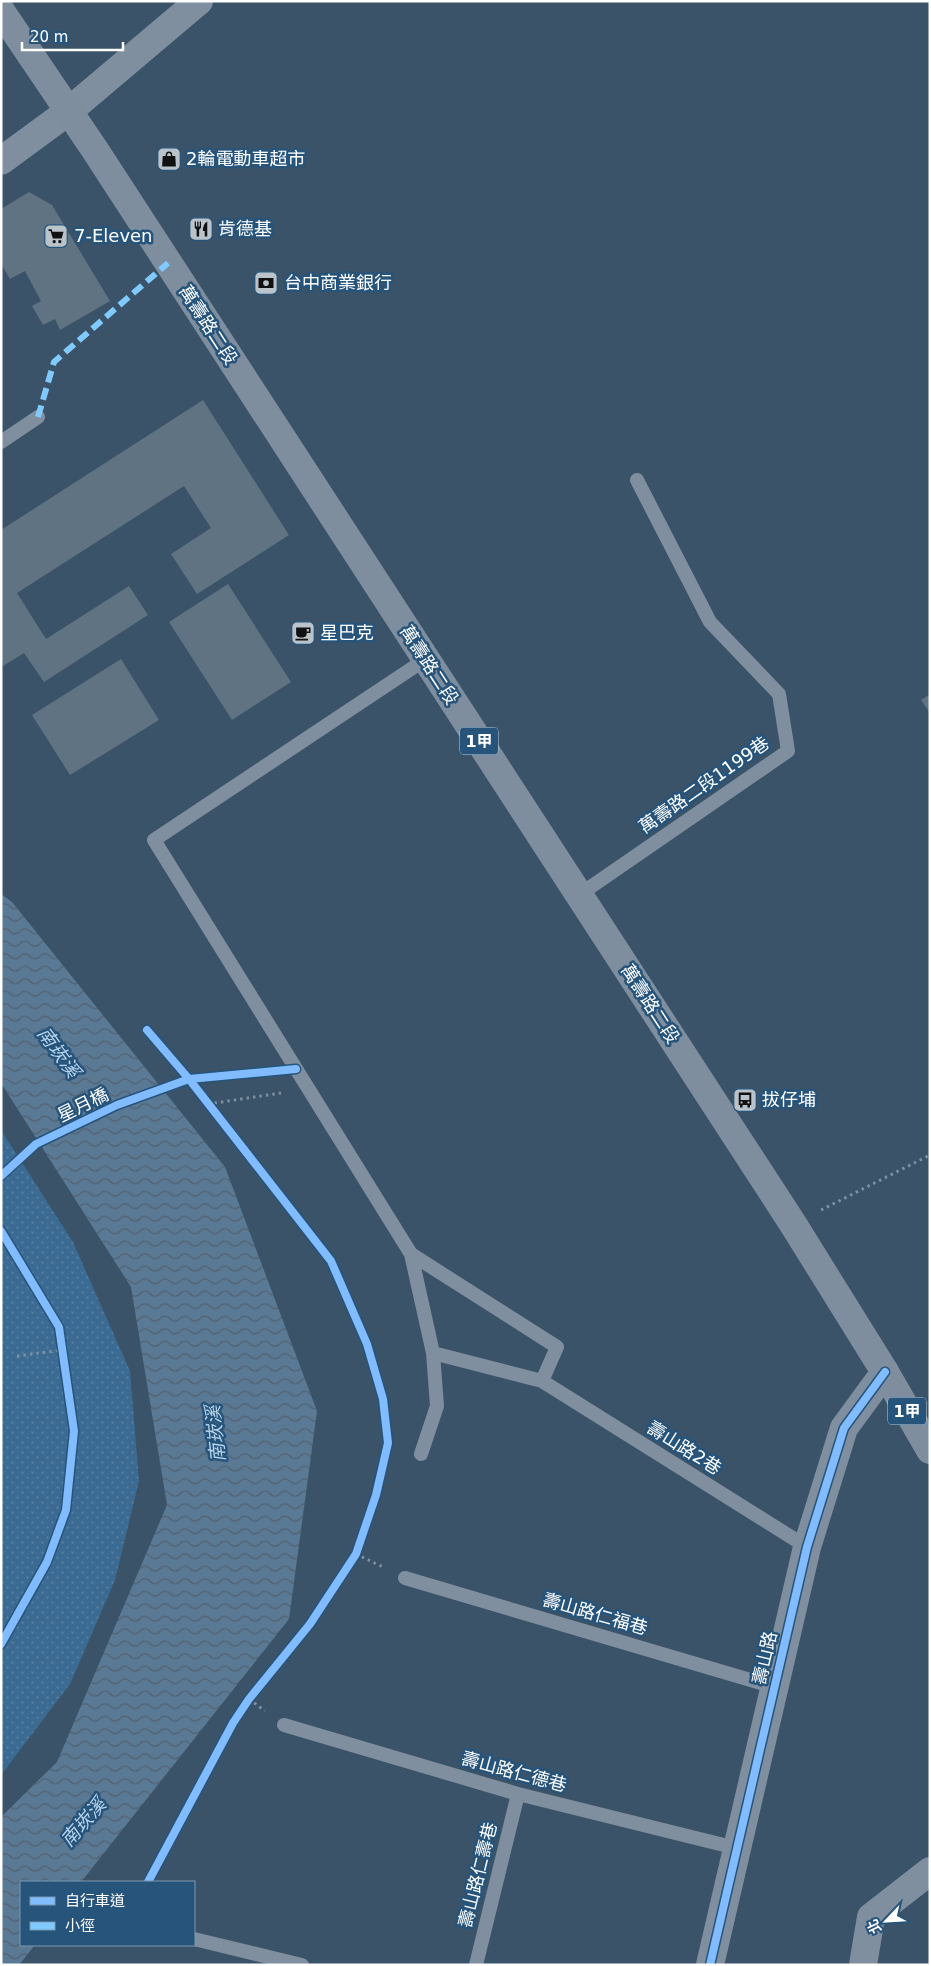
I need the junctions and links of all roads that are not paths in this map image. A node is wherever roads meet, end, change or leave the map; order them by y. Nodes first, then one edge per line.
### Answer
1 (199, 1) edge
2 (1, 11) edge
3 (69, 111) junction
4 (1, 161) edge
5 (38, 417) dead end
6 (3, 437) edge
7 (637, 480) dead end
8 (426, 659) junction
9 (579, 895) junction
10 (410, 1254) junction
11 (433, 1354) junction
12 (885, 1372) junction
13 (542, 1380) junction
14 (930, 1450) edge
15 (421, 1454) dead end
16 (807, 1547) junction
17 (405, 1578) road end
18 (774, 1687) junction
19 (284, 1725) dead end
20 (518, 1794) junction
21 (736, 1848) junction
22 (930, 1871) edge
23 (195, 1939) edge
24 (302, 1965) edge
25 (476, 1965) edge
26 (710, 1965) edge
27 (863, 1965) edge

1 - 3 street
2 - 3 main road, 萬壽路二段 / 1甲
3 - 4 street
3 - 8 main road, 萬壽路二段 / 1甲
5 - 6 lane
7 - 9 lane, 萬壽路二段1199巷
8 - 9 main road, 萬壽路二段 / 1甲
8 - 10 lane
9 - 12 main road, 萬壽路二段 / 1甲
10 - 11 lane
10 - 13 lane
11 - 13 lane, 壽山路2巷
11 - 15 lane
12 - 14 main road, 萬壽路二段 / 1甲
12 - 16 street, 壽山路
13 - 16 lane, 壽山路2巷
16 - 18 street, 壽山路
17 - 18 lane, 壽山路仁福巷
18 - 21 street, 壽山路
19 - 20 lane, 壽山路仁德巷
20 - 21 lane, 壽山路仁德巷
20 - 25 lane, 壽山路仁壽巷
21 - 26 street, 壽山路
22 - 27 street
23 - 24 lane

